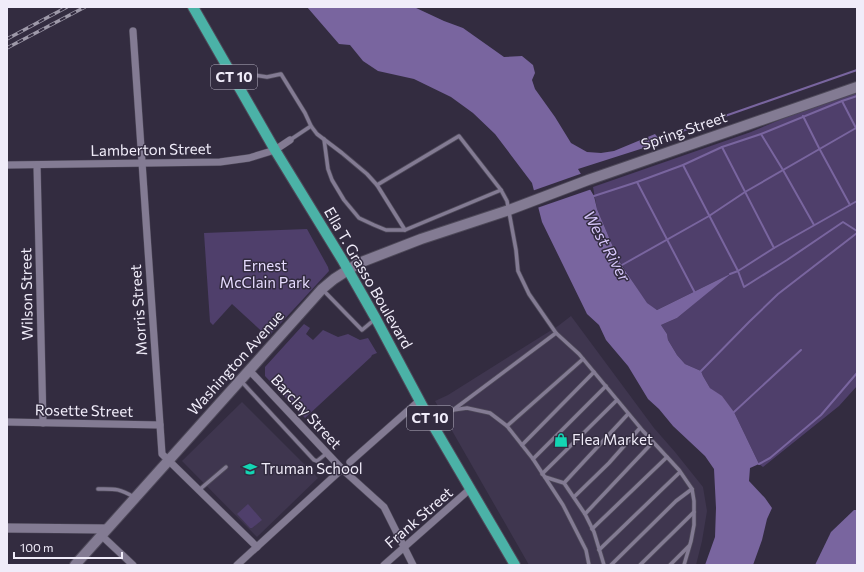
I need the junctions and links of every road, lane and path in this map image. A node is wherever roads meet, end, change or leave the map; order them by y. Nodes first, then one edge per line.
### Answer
1 (193, 7) edge
2 (133, 31) dead end
3 (247, 74) dead end
4 (857, 87) edge
5 (311, 126) junction
6 (324, 139) junction
7 (290, 140) joint
8 (275, 150) junction
9 (142, 163) junction
10 (7, 164) edge
11 (37, 164) junction
12 (378, 184) junction
13 (501, 190) junction
14 (522, 205) joint
15 (509, 210) junction
16 (405, 230) junction
17 (348, 270) junction
18 (322, 289) junction
19 (376, 319) junction
20 (556, 333) junction
21 (583, 359) junction
22 (250, 370) junction
23 (594, 372) junction
24 (241, 380) junction
25 (606, 386) junction
26 (420, 400) junction
27 (617, 400) junction
28 (453, 410) junction
29 (628, 414) junction
30 (7, 422) edge
31 (431, 422) junction
32 (43, 423) junction
33 (160, 424) junction
34 (507, 426) junction
35 (640, 428) junction
36 (653, 442) junction
37 (522, 445) junction
38 (327, 453) junction
39 (667, 457) junction
40 (533, 459) junction
41 (168, 461) junction
42 (350, 462) dead end
43 (226, 467) dead end
44 (342, 469) junction
45 (680, 472) junction
46 (544, 476) junction
47 (564, 483) junction
48 (98, 489) dead end
49 (470, 490) junction
50 (692, 490) junction
51 (198, 491) junction
52 (574, 497) junction
53 (135, 498) junction
54 (694, 512) junction
55 (585, 514) junction
56 (7, 528) edge
57 (592, 529) junction
58 (104, 533) junction
59 (690, 544) junction
60 (257, 548) junction
61 (404, 548) junction
62 (599, 550) junction
63 (75, 565) edge
64 (133, 565) edge
65 (237, 565) edge
66 (384, 565) edge
67 (413, 565) edge
68 (515, 565) edge
69 (589, 565) edge
70 (604, 565) edge
71 (611, 565) edge
72 (640, 565) edge
73 (670, 565) edge
74 (684, 565) edge

1 - 8 main road, Ella T. Grasso Boulevard / CT 10
2 - 9 street, Morris Street
3 - 5 lane
4 - 14 main road, Spring Street
5 - 6 lane
5 - 7 lane
6 - 12 lane
6 - 16 lane
7 - 8 street, Lamberton Street
8 - 9 street, Lamberton Street
8 - 17 main road, Ella T. Grasso Boulevard / CT 10
9 - 11 street, Lamberton Street
9 - 33 street, Morris Street
10 - 11 street, Lamberton Street
11 - 32 street, Wilson Street
12 - 13 lane
12 - 16 lane
13 - 15 lane
13 - 16 lane
14 - 15 main road, Washington Avenue
15 - 17 main road, Washington Avenue
15 - 20 lane
17 - 18 main road, Washington Avenue
17 - 19 main road, Ella T. Grasso Boulevard / CT 10
18 - 19 lane
18 - 22 main road, Washington Avenue
19 - 26 main road, Ella T. Grasso Boulevard / CT 10
20 - 21 lane
20 - 28 lane
21 - 23 lane
21 - 34 lane
22 - 24 main road, Washington Avenue
22 - 38 street, Barclay Street
23 - 25 lane
23 - 37 lane
24 - 38 lane
24 - 41 main road, Washington Avenue
25 - 27 lane
25 - 40 lane
26 - 31 main road, Ella T. Grasso Boulevard / CT 10
26 - 42 street
27 - 29 lane
27 - 46 lane
28 - 31 lane
28 - 34 lane
29 - 35 lane
29 - 47 lane
30 - 32 street, Rosette Street
31 - 49 main road, Ella T. Grasso Boulevard / CT 10
32 - 33 street, Rosette Street
33 - 41 street, Morris Street
34 - 37 lane
35 - 36 lane
35 - 52 lane
36 - 39 lane
36 - 55 lane
37 - 40 lane
38 - 44 street, Barclay Street
39 - 45 lane
39 - 57 lane
40 - 46 lane
41 - 51 street, Morris Street
41 - 53 main road, Washington Avenue
43 - 51 lane
44 - 60 street
44 - 61 street, Barclay Street
45 - 50 lane
45 - 62 lane
46 - 47 lane
46 - 69 lane
47 - 52 lane
48 - 53 lane
49 - 61 street, Frank Street
49 - 68 main road, Ella T. Grasso Boulevard / CT 10
50 - 54 lane
50 - 71 lane
51 - 60 street, Morris Street
52 - 55 lane
53 - 58 main road, Washington Avenue
54 - 59 lane
54 - 72 lane
55 - 57 lane
56 - 58 street
57 - 62 lane
58 - 63 main road, Washington Avenue
58 - 64 street
59 - 73 lane
59 - 74 lane
60 - 65 street
61 - 66 street, Frank Street
61 - 67 street, Barclay Street
62 - 70 lane

